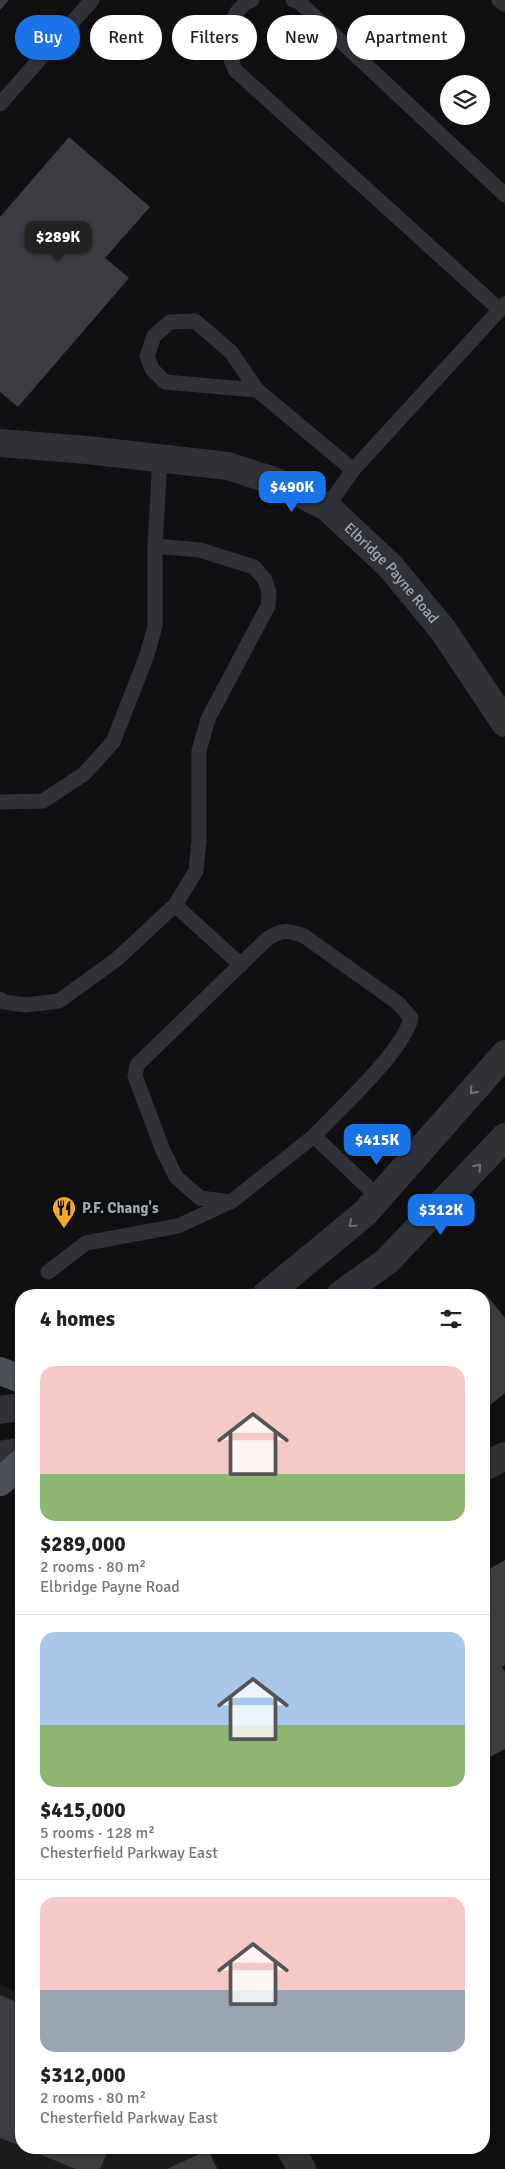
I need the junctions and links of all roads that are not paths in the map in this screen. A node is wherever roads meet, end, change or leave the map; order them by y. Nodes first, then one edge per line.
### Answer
1 (92, 0) edge
2 (252, 0) edge
3 (293, 0) edge
4 (499, 0) edge
5 (505, 5) edge
6 (0, 104) edge
7 (505, 195) edge
8 (502, 307) edge
9 (257, 390) junction
10 (0, 443) edge
11 (160, 458) junction
12 (353, 470) junction
13 (327, 507) junction
14 (155, 546) junction
15 (505, 723) edge
16 (0, 802) edge
17 (175, 905) junction
18 (241, 965) junction
19 (0, 999) edge
20 (505, 1054) edge
21 (314, 1136) junction
22 (505, 1137) edge
23 (378, 1197) junction
24 (231, 1202) junction
25 (48, 1272) dead end
26 (273, 1289) edge
27 (348, 1289) edge
28 (0, 1371) edge
29 (15, 1377) edge
30 (15, 1408) edge
31 (0, 1410) edge
32 (15, 1452) edge
33 (0, 1455) edge
34 (505, 1456) edge
35 (490, 1464) edge
36 (15, 1468) edge
37 (0, 1482) edge
38 (293, 2154) edge
39 (302, 2169) edge

1 - 6 lane
2 - 8 lane
3 - 7 lane
4 - 5 lane
8 - 12 lane
9 - 9 lane
9 - 12 lane
10 - 11 street, Elbridge Payne Road
11 - 13 street, Elbridge Payne Road
11 - 14 lane
12 - 13 lane
13 - 15 street, Elbridge Payne Road
14 - 16 lane
14 - 17 lane
17 - 18 lane
17 - 19 lane
18 - 21 lane
18 - 24 lane
20 -> 23 street
21 - 23 lane
21 - 24 lane
27 -> 22 street
23 -> 26 street
24 - 25 lane
28 - 29 main road
30 - 31 street
32 - 33 street
34 - 35 street
36 - 37 main road
38 - 39 street

